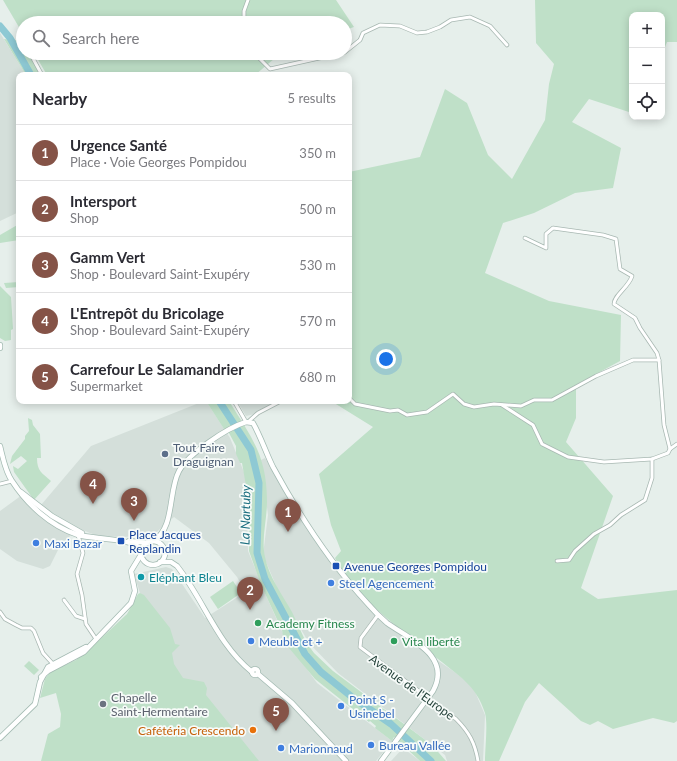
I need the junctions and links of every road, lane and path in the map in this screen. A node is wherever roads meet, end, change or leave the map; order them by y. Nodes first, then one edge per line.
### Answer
1 (248, 0) edge
2 (244, 16) edge
3 (507, 45) dead end
4 (352, 46) edge
5 (34, 60) edge
6 (261, 60) edge
7 (310, 60) edge
8 (40, 72) edge
9 (525, 238) dead end
10 (659, 360) junction
11 (352, 401) edge
12 (236, 404) edge
13 (275, 404) edge
14 (500, 404) junction
15 (246, 422) junction
16 (677, 444) edge
17 (0, 446) edge
18 (670, 449) junction
19 (652, 459) junction
20 (12, 481) junction
21 (0, 484) edge
22 (21, 491) junction
23 (58, 520) junction
24 (52, 521) junction
25 (162, 534) junction
26 (78, 535) junction
27 (95, 538) junction
28 (123, 541) junction
29 (150, 542) junction
30 (163, 546) junction
31 (142, 552) junction
32 (557, 560) dead end
33 (147, 562) junction
34 (160, 562) junction
35 (134, 566) junction
36 (64, 600) dead end
37 (0, 612) edge
38 (378, 615) junction
39 (85, 619) junction
40 (96, 639) junction
41 (55, 665) junction
42 (428, 698) junction
43 (0, 738) edge
44 (346, 761) edge
45 (381, 761) edge
46 (478, 761) edge

1 - 2 street
3 - 4 street
5 - 8 street
6 - 7 street
9 - 10 street
10 - 14 street
10 - 18 street
11 - 14 street
12 - 15 street
13 - 15 street
14 - 19 street
15 - 25 street
15 - 38 street
16 - 18 street
17 - 20 street
18 - 19 street
19 - 32 street
20 - 21 street
20 - 22 street
22 - 23 street
22 - 24 street
23 - 24 street
23 - 27 street
24 - 26 street
25 - 29 street
25 - 30 street
26 - 27 street
26 - 39 street
27 - 28 street
28 - 29 street
28 - 31 street
29 - 30 street
29 - 31 street
30 - 34 street
31 - 33 street
31 - 35 street
33 - 34 street
33 - 35 street
34 - 44 street
35 - 40 street
36 - 39 street
37 - 41 street
38 - 42 street
38 - 42 street, Avenue de l'Europe
39 - 40 street
40 - 41 street
41 - 43 street
42 - 45 street
42 - 46 street, Avenue de l'Europe

